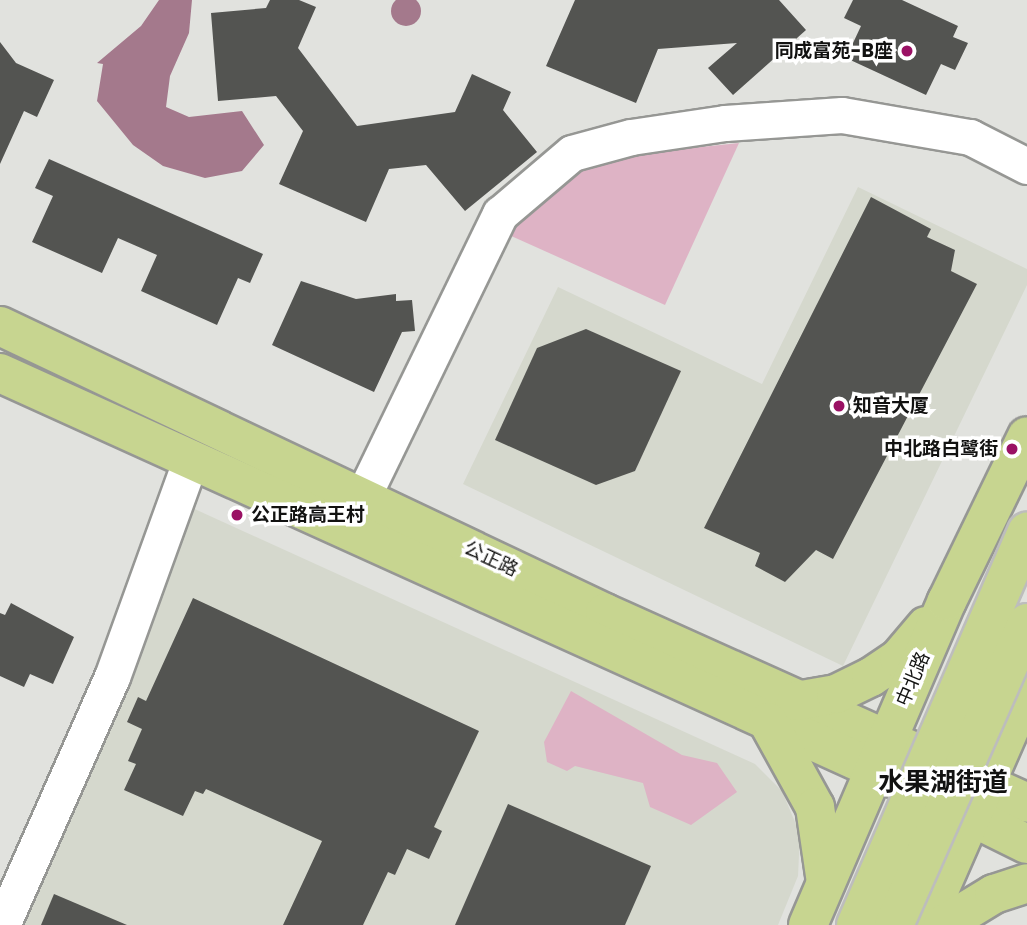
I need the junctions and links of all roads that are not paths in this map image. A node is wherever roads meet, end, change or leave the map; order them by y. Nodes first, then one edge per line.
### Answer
1 (1027, 166) edge
2 (0, 326) edge
3 (0, 373) edge
4 (1027, 436) edge
5 (190, 462) junction
6 (362, 498) junction
7 (1027, 532) edge
8 (947, 601) junction
9 (1027, 623) edge
10 (1025, 704) edge
11 (782, 711) junction
12 (881, 755) junction
13 (979, 800) junction
14 (1027, 803) edge
15 (1027, 844) edge
16 (826, 882) junction
17 (1027, 883) edge
18 (2, 925) edge
19 (808, 925) edge
20 (856, 925) edge
21 (894, 925) edge
22 (924, 925) edge
23 (943, 925) edge

1 - 6 street
2 - 6 main road, 公正路
3 - 5 main road, 公正路
4 - 8 main road, 中北路
5 - 11 main road, 公正路
5 - 18 street
6 - 11 main road, 公正路
7 - 20 main road, bridge
8 - 11 main road
8 - 12 main road, 中北路
9 - 21 main road, bridge
10 - 13 main road
11 - 12 main road, 公正路
11 - 16 main road
12 - 13 main road, 公正路
12 - 16 main road, 中北路
13 - 14 main road
13 - 15 main road
13 - 22 main road
16 - 19 main road, 中北路
17 - 23 main road

